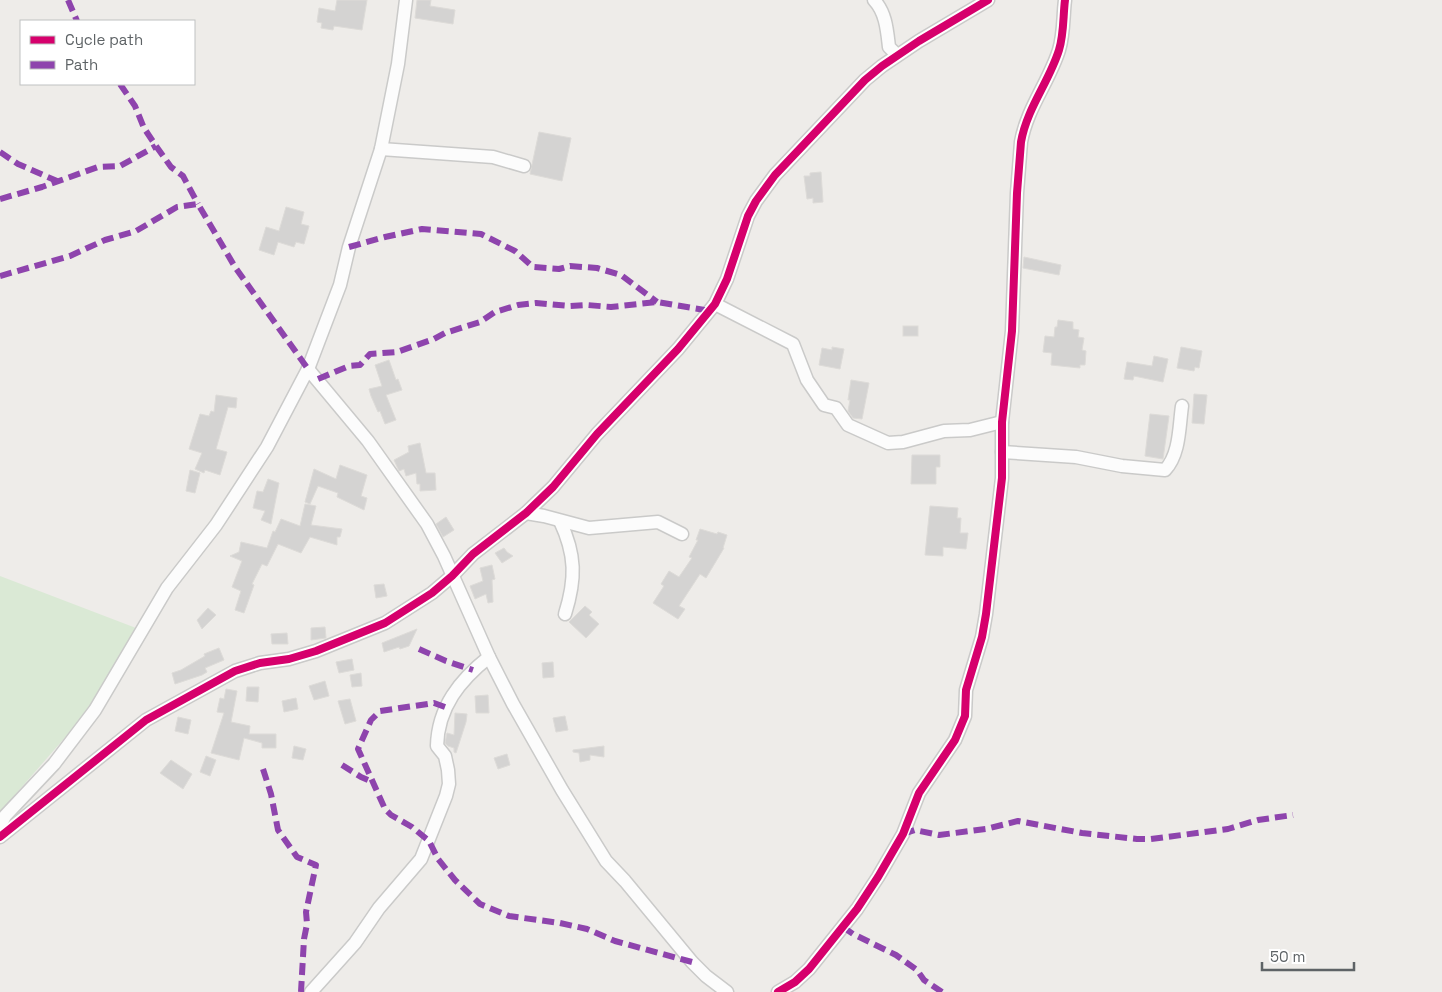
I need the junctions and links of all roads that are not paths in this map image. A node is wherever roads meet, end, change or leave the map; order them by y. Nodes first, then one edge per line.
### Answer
1 (406, 0) edge
2 (874, 0) edge
3 (988, 0) edge
4 (1065, 0) edge
5 (898, 55) junction
6 (381, 149) junction
7 (524, 166) dead end
8 (715, 304) junction
9 (308, 369) junction
10 (1182, 406) dead end
11 (1002, 422) junction
12 (1002, 452) junction
13 (526, 513) junction
14 (560, 521) junction
15 (682, 534) dead end
16 (452, 576) junction
17 (565, 614) dead end
18 (489, 657) junction
19 (0, 825) edge
20 (0, 837) edge
21 (311, 992) edge
22 (727, 992) edge
23 (778, 992) edge

1 - 6 street
2 - 5 street
3 - 5 street
4 - 11 street
5 - 8 street
6 - 7 street
6 - 9 street
8 - 11 street
8 - 13 street
9 - 16 street
9 - 19 street
10 - 12 street
11 - 12 street
12 - 23 street
13 - 14 street
13 - 16 street
14 - 15 street
14 - 17 street
16 - 18 street
16 - 20 street
18 - 21 street
18 - 22 street

